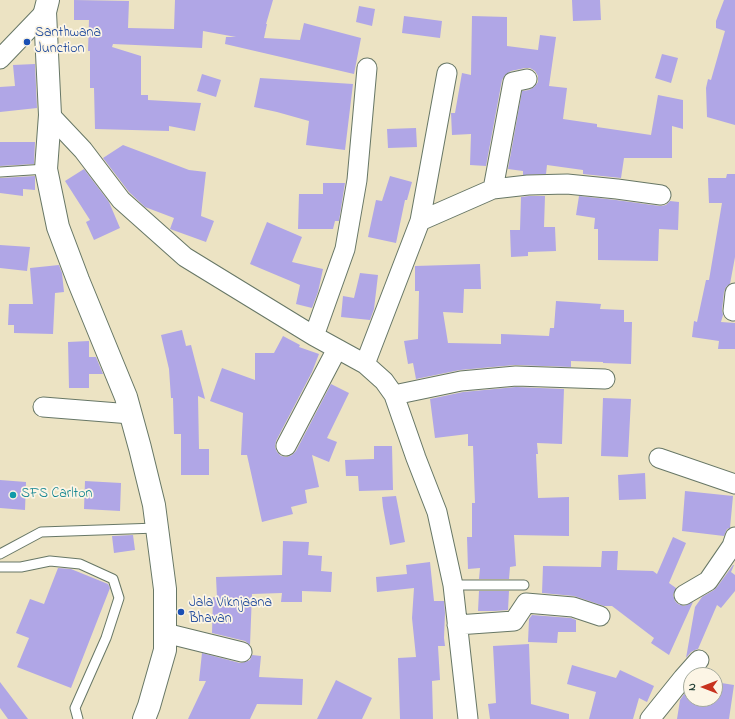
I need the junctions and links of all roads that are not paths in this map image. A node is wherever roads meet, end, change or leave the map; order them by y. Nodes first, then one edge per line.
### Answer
1 (47, 6) edge
2 (0, 60) edge
3 (367, 68) dead end
4 (447, 73) dead end
5 (527, 79) dead end
6 (50, 115) junction
7 (46, 169) junction
8 (0, 172) edge
9 (494, 189) junction
10 (661, 195) dead end
11 (420, 221) junction
12 (314, 336) junction
13 (337, 349) junction
14 (365, 364) junction
15 (605, 379) dead end
16 (394, 395) junction
17 (42, 407) dead end
18 (131, 414) junction
19 (286, 446) dead end
20 (659, 458) dead end
21 (735, 484) edge
22 (157, 528) junction
23 (735, 537) edge
24 (0, 554) edge
25 (0, 567) edge
26 (453, 585) junction
27 (524, 585) dead end
28 (684, 595) dead end
29 (600, 616) dead end
30 (457, 625) junction
31 (165, 633) junction
32 (242, 652) dead end
33 (699, 660) dead end
34 (147, 718) edge
35 (78, 719) edge
36 (468, 719) edge
37 (650, 719) edge

1 - 2 street
1 - 6 main road
3 - 12 street
4 - 11 street
5 - 9 street
6 - 7 main road
6 - 12 street
7 - 8 lane
7 - 18 main road
9 - 10 street
9 - 11 street
11 - 14 street
12 - 13 street
13 - 14 street
13 - 19 street
14 - 16 street
15 - 16 street
16 - 26 street
17 - 18 street
18 - 22 main road
20 - 21 street
22 - 24 lane
22 - 31 main road
23 - 28 street
25 - 35 lane
26 - 27 lane
26 - 30 street
29 - 30 street
30 - 36 street
31 - 32 street
31 - 34 main road
33 - 37 street

